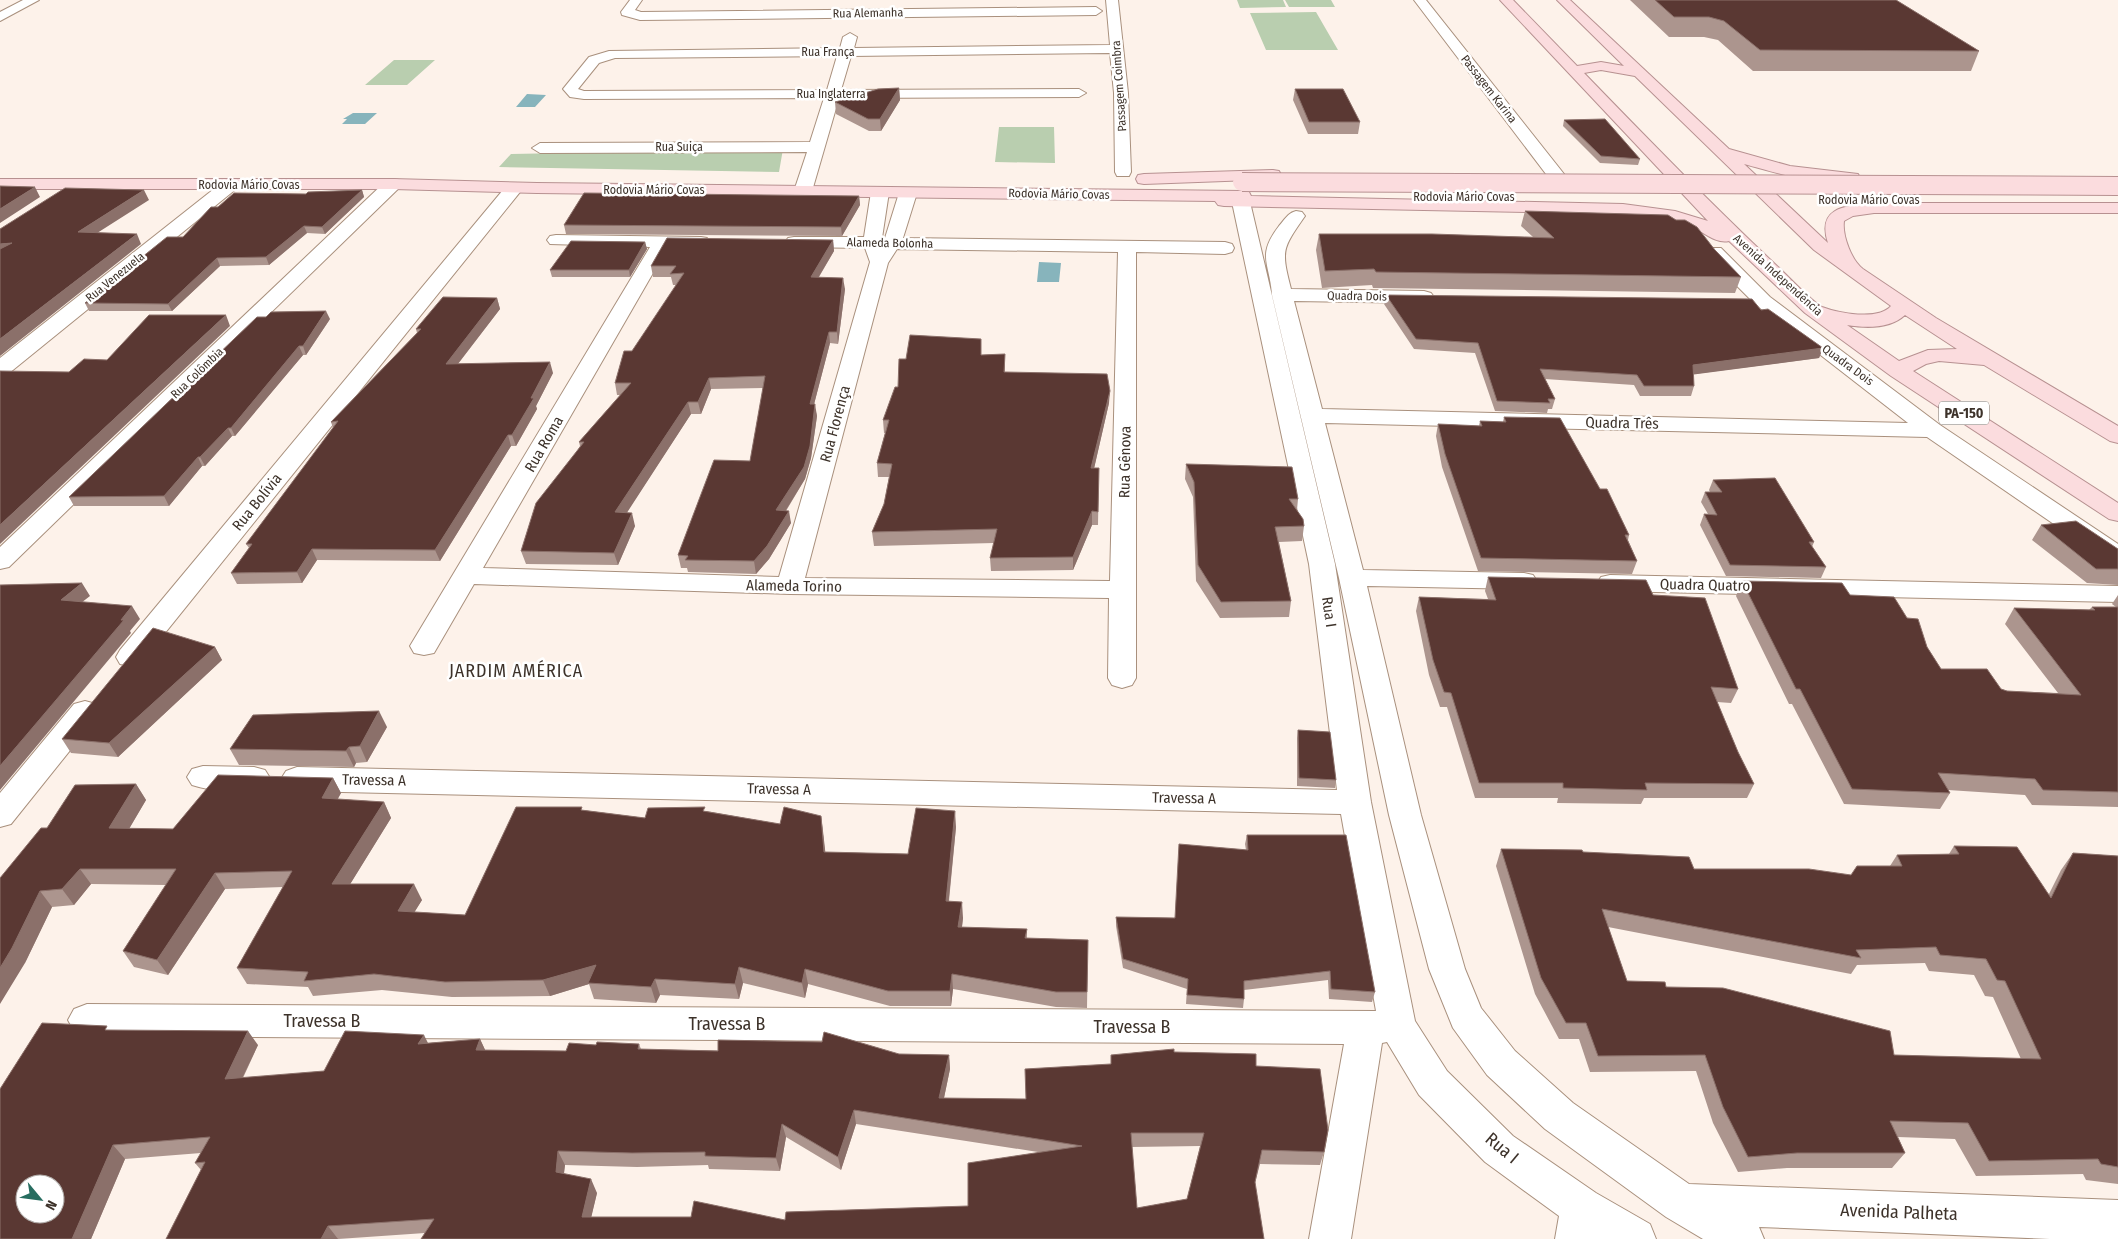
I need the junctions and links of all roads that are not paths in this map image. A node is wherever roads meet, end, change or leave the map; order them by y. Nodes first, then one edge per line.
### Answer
1 (33, 0) edge
2 (636, 0) edge
3 (1112, 0) edge
4 (1420, 0) edge
5 (1506, 0) edge
6 (1563, 0) edge
7 (859, 6) edge
8 (1096, 11) dead end
9 (0, 17) edge
10 (1609, 43) junction
11 (1549, 45) junction
12 (1118, 49) junction
13 (1569, 49) dead end
14 (1594, 49) dead end
15 (845, 52) junction
16 (1573, 71) junction
17 (1640, 73) junction
18 (1079, 93) dead end
19 (831, 94) junction
20 (584, 95) joint
21 (817, 147) junction
22 (540, 148) dead end
23 (1723, 152) junction
24 (1660, 159) junction
25 (0, 172) edge
26 (1558, 178) junction
27 (2118, 180) edge
28 (1126, 182) junction
29 (0, 184) edge
30 (394, 184) junction
31 (806, 184) junction
32 (74, 185) junction
33 (230, 185) junction
34 (2118, 186) edge
35 (514, 188) junction
36 (880, 192) junction
37 (908, 193) junction
38 (1242, 194) junction
39 (2118, 200) edge
40 (50, 201) edge
41 (2118, 208) edge
42 (1296, 216) dead end
43 (1669, 224) edge
44 (556, 240) dead end
45 (662, 242) junction
46 (722, 242) edge
47 (772, 242) edge
48 (892, 243) junction
49 (1127, 248) junction
50 (1225, 248) dead end
51 (876, 252) junction
52 (1775, 276) junction
53 (1860, 277) junction
54 (1282, 295) junction
55 (1439, 297) edge
56 (1733, 301) edge
57 (1763, 301) junction
58 (1902, 306) junction
59 (1812, 309) junction
60 (1994, 361) junction
61 (0, 369) edge
62 (1899, 371) junction
63 (1312, 416) junction
64 (1932, 430) junction
65 (2118, 436) edge
66 (2118, 514) edge
67 (2118, 556) edge
68 (0, 561) edge
69 (466, 576) junction
70 (1352, 578) junction
71 (1551, 582) edge
72 (1581, 582) edge
73 (790, 586) junction
74 (1123, 590) junction
75 (2118, 594) edge
76 (424, 646) dead end
77 (1122, 678) dead end
78 (203, 777) dead end
79 (1355, 802) junction
80 (0, 815) edge
81 (88, 1020) dead end
82 (1382, 1027) junction
83 (1681, 1203) junction
84 (2118, 1221) edge
85 (1578, 1223) edge
86 (1330, 1239) edge
87 (1635, 1239) edge
88 (1743, 1239) edge

1 - 9 street
2 - 7 street, Rua Alemanha
3 - 12 street, Passagem Coimbra
4 - 26 street, Passagem Karina
5 - 11 main road, Avenida Independência
6 - 10 main road
7 - 8 street, Rua Alemanha
7 - 15 street
10 - 14 main road
10 - 17 main road
11 - 13 main road
11 - 16 main road, Avenida Independência
12 - 15 street, Rua França
12 - 28 street, Passagem Coimbra
15 - 19 street
15 - 20 street, Rua França
16 - 17 main road
16 - 24 main road, Avenida Independência
17 - 23 main road
18 - 19 street, Rua Inglaterra
19 - 20 street, Rua Inglaterra
19 - 21 street
21 - 22 street, Rua Suiça
21 - 31 street
23 - 27 main road
23 - 53 main road
24 - 26 main road
24 - 52 main road, Avenida Independência / PA-150
25 - 31 main road, Rodovia Mário Covas
26 - 28 main road
28 - 31 main road, Rodovia Mário Covas
28 - 37 main road, Rodovia Mário Covas
28 - 38 main road
29 - 32 main road, Rodovia Mário Covas
30 - 33 main road, Rodovia Mário Covas
30 - 35 main road, Rodovia Mário Covas
30 - 68 street, Rua Colômbia
31 - 35 main road, Rodovia Mário Covas
31 - 36 main road, Rodovia Mário Covas
32 - 33 main road, Rodovia Mário Covas
32 - 40 street
33 - 61 street, Rua Venezuela
34 - 38 main road, Rodovia Mário Covas, bridge
35 - 80 street, Rua Bolívia
36 - 37 main road, Rodovia Mário Covas
36 - 51 street, Rua Florença
37 - 48 street, Rua Florença
38 - 39 main road, Rodovia Mário Covas
38 - 52 main road
38 - 79 street, Rua I
41 - 53 main road
42 - 54 street
43 - 57 street, Quadra Dois
44 - 45 street
45 - 46 street
45 - 69 street, Rua Roma
47 - 51 street, Alameda Bolonha
48 - 49 street, Alameda Bolonha
48 - 51 street, Rua Florença
49 - 50 street, Alameda Bolonha
49 - 74 street, Rua Gênova
51 - 73 street, Rua Florença
52 - 59 main road, Avenida Independência / PA-150
53 - 58 main road
54 - 55 street, Quadra Dois
54 - 63 street
56 - 57 street
57 - 64 street, Quadra Dois
58 - 59 main road
58 - 60 main road
59 - 62 main road, Avenida Independência / PA-150
60 - 62 main road
60 - 65 main road
62 - 66 main road, Avenida Independência / PA-150
63 - 64 street, Quadra Três
63 - 70 street
64 - 67 street, Quadra Dois
69 - 73 street, Alameda Torino
69 - 76 street, Rua Roma
70 - 71 street
70 - 83 street
72 - 75 street, Quadra Quatro
73 - 74 street, Alameda Torino
74 - 77 street, Rua Gênova
78 - 79 street, Travessa A
79 - 82 street, Rua I
81 - 82 street, Travessa B
82 - 85 street, Rua I
82 - 86 street, Rua I
83 - 84 street, Avenida Palheta
83 - 88 street
85 - 87 street, Rua I

